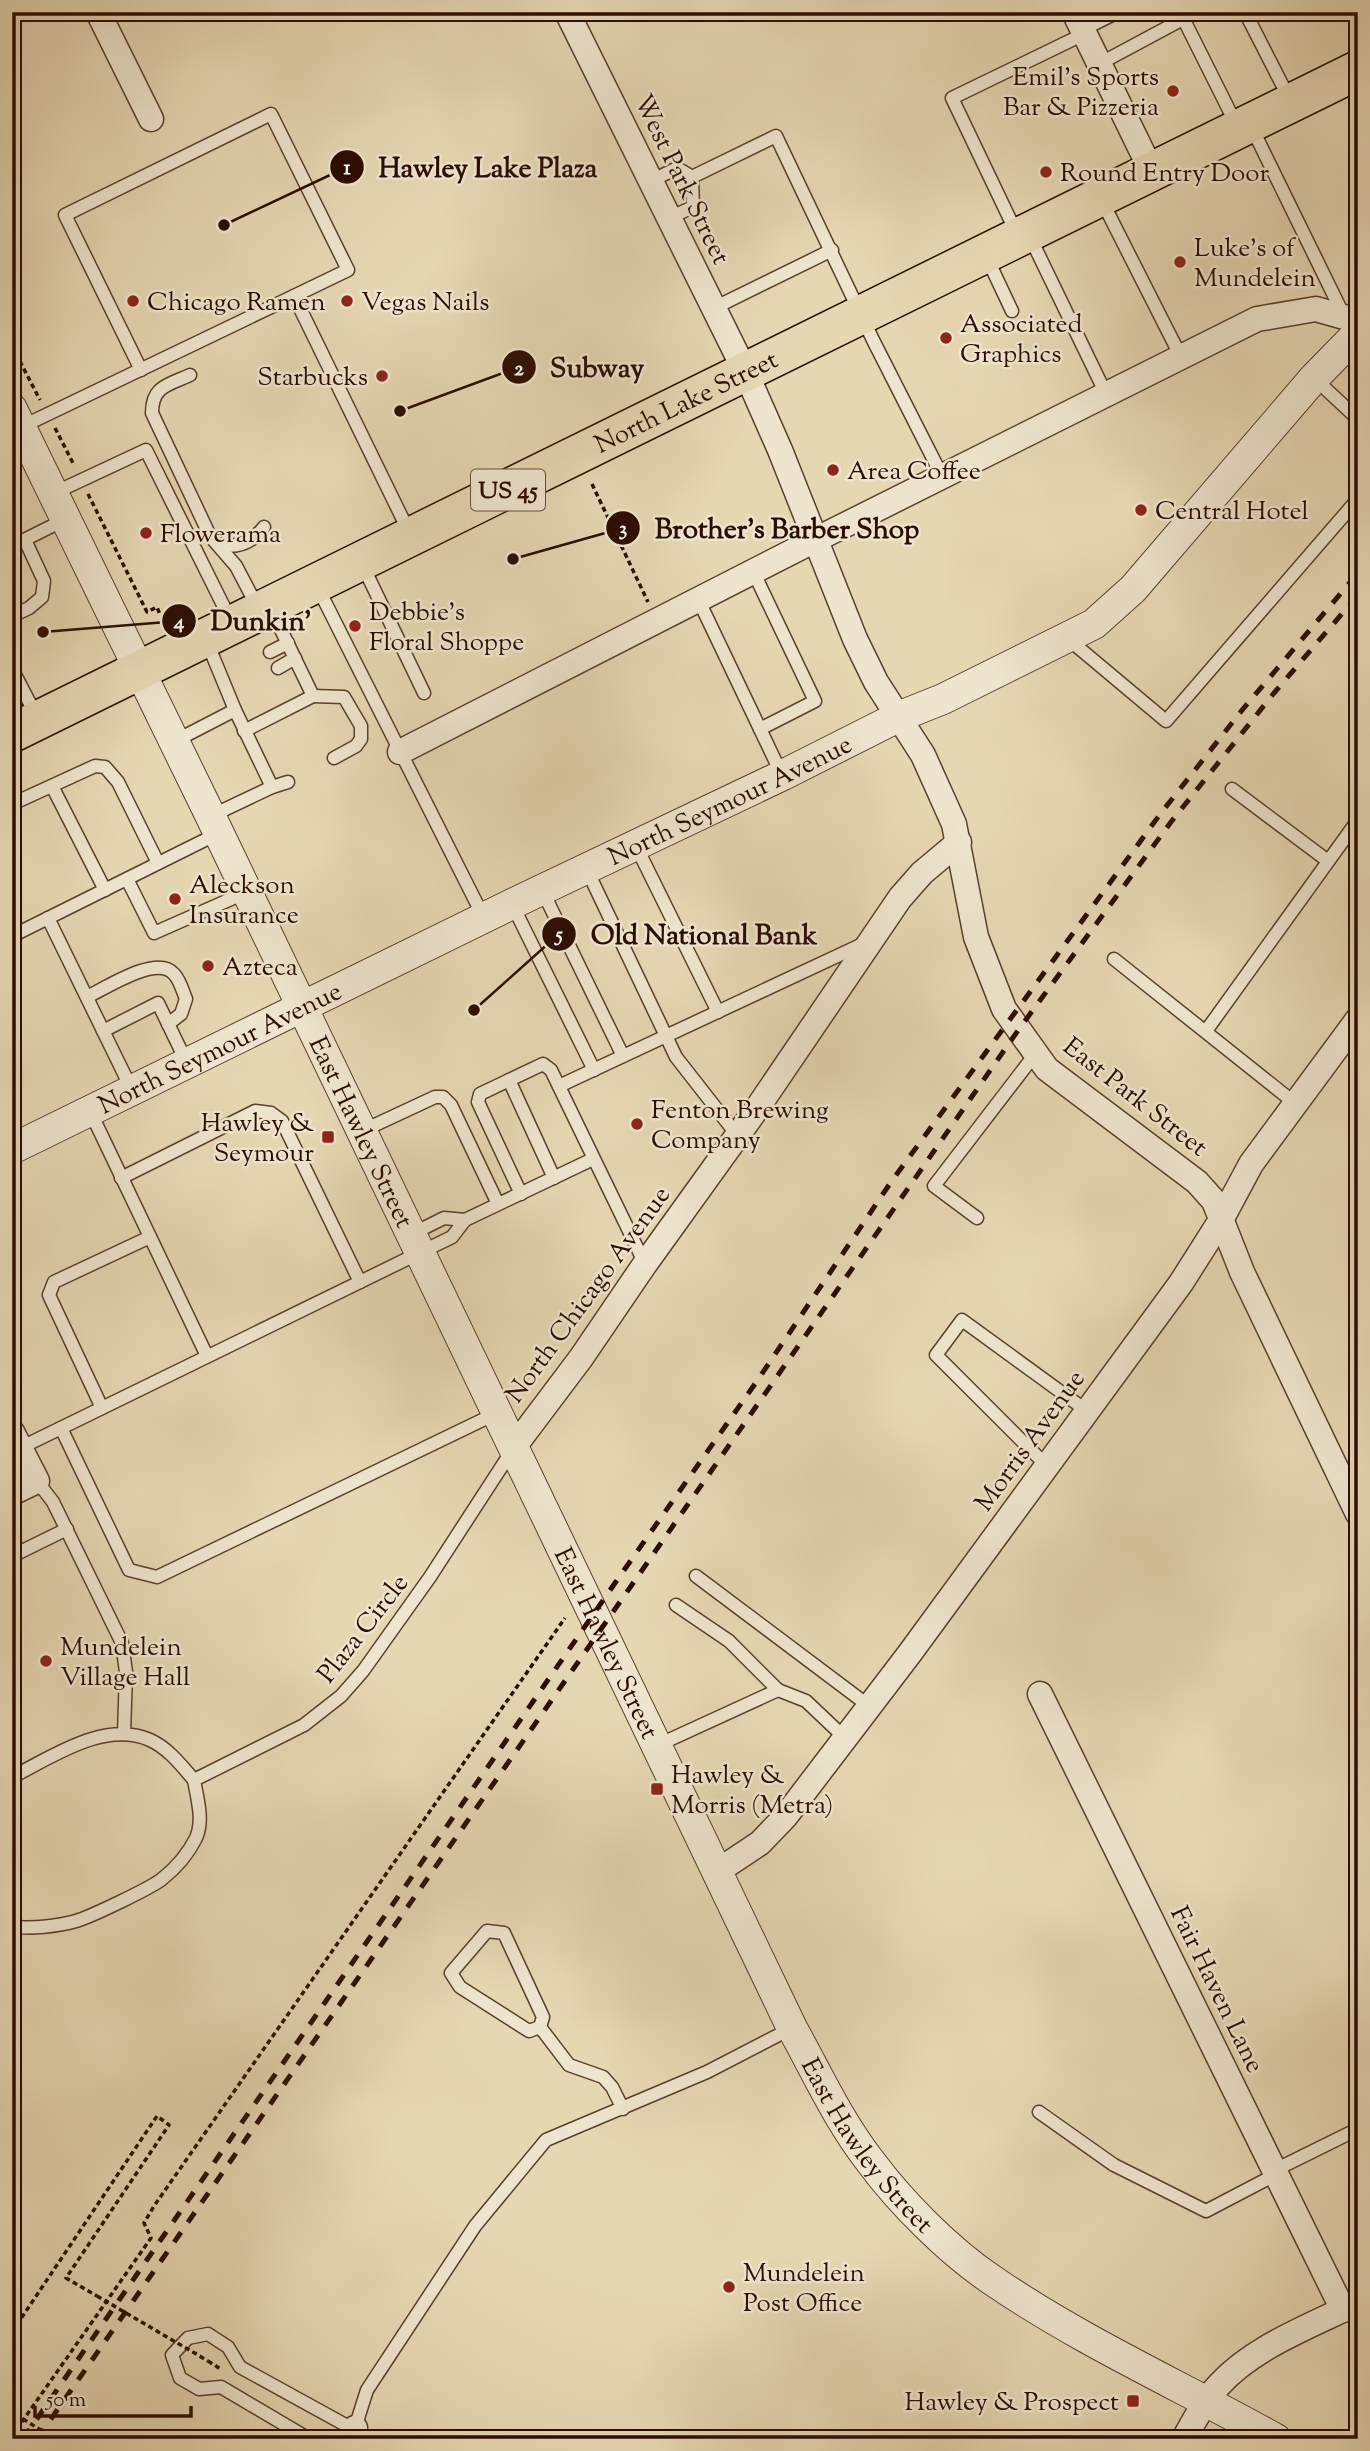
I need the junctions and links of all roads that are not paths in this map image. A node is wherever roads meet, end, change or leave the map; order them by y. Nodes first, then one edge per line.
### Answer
1 (98, 12) edge
2 (567, 12) edge
3 (1118, 12) edge
4 (1245, 12) edge
5 (1182, 16) edge
6 (1080, 25) edge
7 (1099, 64) junction
8 (1358, 70) edge
9 (1291, 103) junction
10 (151, 119) dead end
11 (1244, 126) junction
12 (1152, 172) junction
13 (692, 177) junction
14 (651, 181) junction
15 (1100, 198) junction
16 (670, 218) junction
17 (1024, 235) junction
18 (832, 250) junction
19 (986, 254) junction
20 (294, 296) junction
21 (714, 308) junction
22 (1012, 311) dead end
23 (861, 316) junction
24 (1354, 325) edge
25 (1181, 357) junction
26 (141, 370) junction
27 (746, 373) junction
28 (190, 375) dead end
29 (1314, 378) junction
30 (1106, 394) junction
31 (17, 418) edge
32 (1358, 419) edge
33 (942, 476) junction
34 (1358, 499) edge
35 (60, 506) junction
36 (264, 527) dead end
37 (411, 538) junction
38 (25, 540) junction
39 (816, 540) junction
40 (218, 544) junction
41 (12, 546) edge
42 (361, 562) junction
43 (753, 572) junction
44 (316, 585) junction
45 (698, 600) junction
46 (12, 616) edge
47 (242, 621) junction
48 (1067, 638) junction
49 (288, 643) junction
50 (270, 652) dead end
51 (295, 658) junction
52 (278, 668) dead end
53 (12, 669) edge
54 (141, 671) junction
55 (424, 693) dead end
56 (313, 695) junction
57 (235, 710) junction
58 (898, 717) junction
59 (21, 724) edge
60 (760, 729) junction
61 (244, 731) junction
62 (175, 741) junction
63 (400, 752) junction
64 (334, 758) dead end
65 (783, 775) junction
66 (288, 782) dead end
67 (52, 786) junction
68 (272, 788) junction
69 (1232, 789) dead end
70 (12, 804) edge
71 (1358, 820) edge
72 (215, 825) junction
73 (959, 842) junction
74 (636, 845) junction
75 (1328, 861) junction
76 (158, 863) junction
77 (587, 870) junction
78 (127, 879) junction
79 (105, 890) junction
80 (542, 890) junction
81 (247, 892) junction
82 (512, 904) junction
83 (48, 918) junction
84 (484, 918) junction
85 (12, 936) edge
86 (871, 940) junction
87 (1114, 959) dead end
88 (87, 997) junction
89 (302, 1007) junction
90 (718, 1012) junction
91 (1358, 1019) edge
92 (168, 1024) junction
93 (103, 1031) junction
94 (1206, 1031) junction
95 (666, 1036) junction
96 (1036, 1053) junction
97 (623, 1056) junction
98 (187, 1063) junction
99 (594, 1070) junction
100 (509, 1080) junction
101 (559, 1086) junction
102 (132, 1090) junction
103 (1296, 1104) junction
104 (89, 1111) junction
105 (362, 1131) junction
106 (737, 1135) junction
107 (12, 1149) edge
108 (593, 1159) junction
109 (121, 1178) junction
110 (554, 1178) junction
111 (522, 1194) junction
112 (498, 1204) junction
113 (977, 1218) dead end
114 (465, 1220) junction
115 (1221, 1220) junction
116 (150, 1237) junction
117 (416, 1243) junction
118 (645, 1264) junction
119 (360, 1282) junction
120 (207, 1356) junction
121 (102, 1408) junction
122 (1087, 1411) junction
123 (498, 1413) junction
124 (61, 1427) junction
125 (16, 1440) edge
126 (514, 1447) junction
127 (1047, 1466) junction
128 (37, 1481) junction
129 (12, 1493) edge
130 (1358, 1514) edge
131 (67, 1530) junction
132 (12, 1556) edge
133 (696, 1576) dead end
134 (676, 1605) dead end
135 (778, 1690) junction
136 (1040, 1694) dead end
137 (869, 1706) junction
138 (124, 1734) junction
139 (845, 1738) junction
140 (658, 1745) junction
141 (12, 1777) edge
142 (194, 1780) junction
143 (719, 1871) junction
144 (12, 1925) edge
145 (540, 2027) junction
146 (792, 2028) junction
147 (623, 2109) junction
148 (1039, 2112) dead end
149 (1358, 2129) edge
150 (1274, 2173) junction
151 (1350, 2306) edge
152 (1208, 2401) junction
153 (359, 2435) edge
154 (309, 2439) edge
155 (1184, 2439) edge
156 (1276, 2439) edge

1 - 10 street
2 - 14 street, West Park Street
3 - 6 lane
4 - 9 lane
5 - 7 lane
5 - 11 lane
6 - 7 street
6 - 17 lane
7 - 12 street
8 - 9 main road, North Lake Street / US 45
9 - 11 main road, North Lake Street / US 45
11 - 12 main road, North Lake Street / US 45
11 - 24 lane
12 - 15 main road, North Lake Street / US 45
13 - 14 lane
13 - 16 lane
13 - 18 lane
14 - 16 street, West Park Street
15 - 17 main road, North Lake Street / US 45
15 - 25 lane
16 - 21 street, West Park Street
17 - 19 main road, North Lake Street / US 45
17 - 30 lane
18 - 21 lane
18 - 23 lane
19 - 22 lane
19 - 23 main road, North Lake Street / US 45
20 - 26 lane
20 - 26 lane
20 - 37 lane
21 - 27 street, West Park Street
23 - 27 main road, North Lake Street / US 45
23 - 33 lane
24 - 25 street
24 - 29 street, North Seymour Avenue
25 - 30 street
26 - 31 lane
27 - 37 main road, North Lake Street / US 45
27 - 39 street, East Park Street
28 - 40 lane
29 - 32 lane
29 - 48 street, North Seymour Avenue
30 - 33 street
31 - 35 street, East Hawley Street
33 - 39 street
34 - 48 lane
35 - 38 lane
35 - 47 lane
35 - 54 street, East Hawley Street
36 - 40 lane
37 - 42 main road, North Lake Street / US 45
38 - 41 lane
38 - 46 lane
39 - 43 street
39 - 58 street, East Park Street
40 - 47 lane
42 - 44 main road, North Lake Street / US 45
42 - 55 lane
43 - 45 street
43 - 60 lane
44 - 47 main road, North Lake Street / US 45
44 - 63 lane
45 - 60 lane
45 - 63 street
47 - 49 lane
47 - 54 main road, North Lake Street / US 45
47 - 57 lane
48 - 58 street, North Seymour Avenue
49 - 50 lane
49 - 51 lane
51 - 52 lane
51 - 56 lane
53 - 59 lane
54 - 59 main road, North Lake Street / US 45
54 - 62 street, East Hawley Street
56 - 61 lane
56 - 64 lane
57 - 61 lane
57 - 62 lane
58 - 65 street, North Seymour Avenue
58 - 73 street, East Park Street
60 - 65 lane
61 - 68 lane
62 - 72 street, East Hawley Street
63 - 84 lane
65 - 74 street, North Seymour Avenue
66 - 68 lane
67 - 70 lane
67 - 76 lane
67 - 79 lane
68 - 72 lane
69 - 75 lane
71 - 75 lane
72 - 76 lane
72 - 81 street, East Hawley Street
73 - 86 street, North Chicago Avenue
73 - 96 street, East Park Street
74 - 77 street, North Seymour Avenue
74 - 90 lane
75 - 94 lane
76 - 78 lane
77 - 80 street, North Seymour Avenue
77 - 95 lane
78 - 79 lane
78 - 81 lane
79 - 83 lane
80 - 82 street, North Seymour Avenue
80 - 97 lane
81 - 89 street, East Hawley Street
82 - 84 street, North Seymour Avenue
82 - 99 lane
83 - 85 lane
83 - 88 lane
84 - 89 street, North Seymour Avenue
86 - 90 lane
86 - 106 street, North Chicago Avenue
87 - 94 lane
88 - 92 lane
88 - 93 lane
89 - 98 street, North Seymour Avenue
89 - 105 street, East Hawley Street
90 - 95 lane
91 - 103 street, Morris Avenue
92 - 93 lane
92 - 98 lane
93 - 102 lane
94 - 103 lane
95 - 97 lane
95 - 106 lane
96 - 113 lane
96 - 115 street, East Park Street
97 - 99 lane
98 - 102 street, North Seymour Avenue
99 - 101 lane
100 - 101 lane
100 - 110 lane
100 - 111 lane
101 - 108 lane
102 - 104 street, North Seymour Avenue
103 - 115 street, Morris Avenue
104 - 107 street, North Seymour Avenue
104 - 109 lane
105 - 112 lane
105 - 117 street, East Hawley Street
106 - 118 street, North Chicago Avenue
108 - 110 lane
108 - 118 lane
109 - 116 lane
109 - 119 lane
110 - 111 lane
111 - 112 lane
112 - 114 lane
114 - 117 lane
114 - 117 lane
115 - 122 street, Morris Avenue
115 - 130 street, East Park Street
116 - 120 lane
116 - 121 lane
117 - 119 lane
117 - 123 street, East Hawley Street
118 - 126 street, North Chicago Avenue
119 - 120 lane
120 - 121 lane
121 - 124 lane
122 - 127 street, Morris Avenue
122 - 127 lane
123 - 124 lane
123 - 126 street, East Hawley Street
124 - 125 lane
125 - 128 street
126 - 140 street, East Hawley Street
126 - 142 lane, Plaza Circle
127 - 137 street, Morris Avenue
128 - 129 street
128 - 131 lane
131 - 132 lane
131 - 138 lane
133 - 137 lane
134 - 135 lane
135 - 139 lane
135 - 140 lane
136 - 150 street, Fair Haven Lane
137 - 139 street, Morris Avenue
138 - 141 lane
138 - 142 lane
139 - 143 street, Morris Avenue
140 - 143 street, East Hawley Street
142 - 144 lane
143 - 146 street, East Hawley Street
145 - 145 lane
145 - 147 lane
146 - 147 lane
146 - 152 street, East Hawley Street
147 - 153 lane
148 - 150 lane
149 - 150 lane
150 - 151 street, Fair Haven Lane
151 - 152 street
152 - 155 street
152 - 156 street, East Hawley Street
153 - 154 lane

